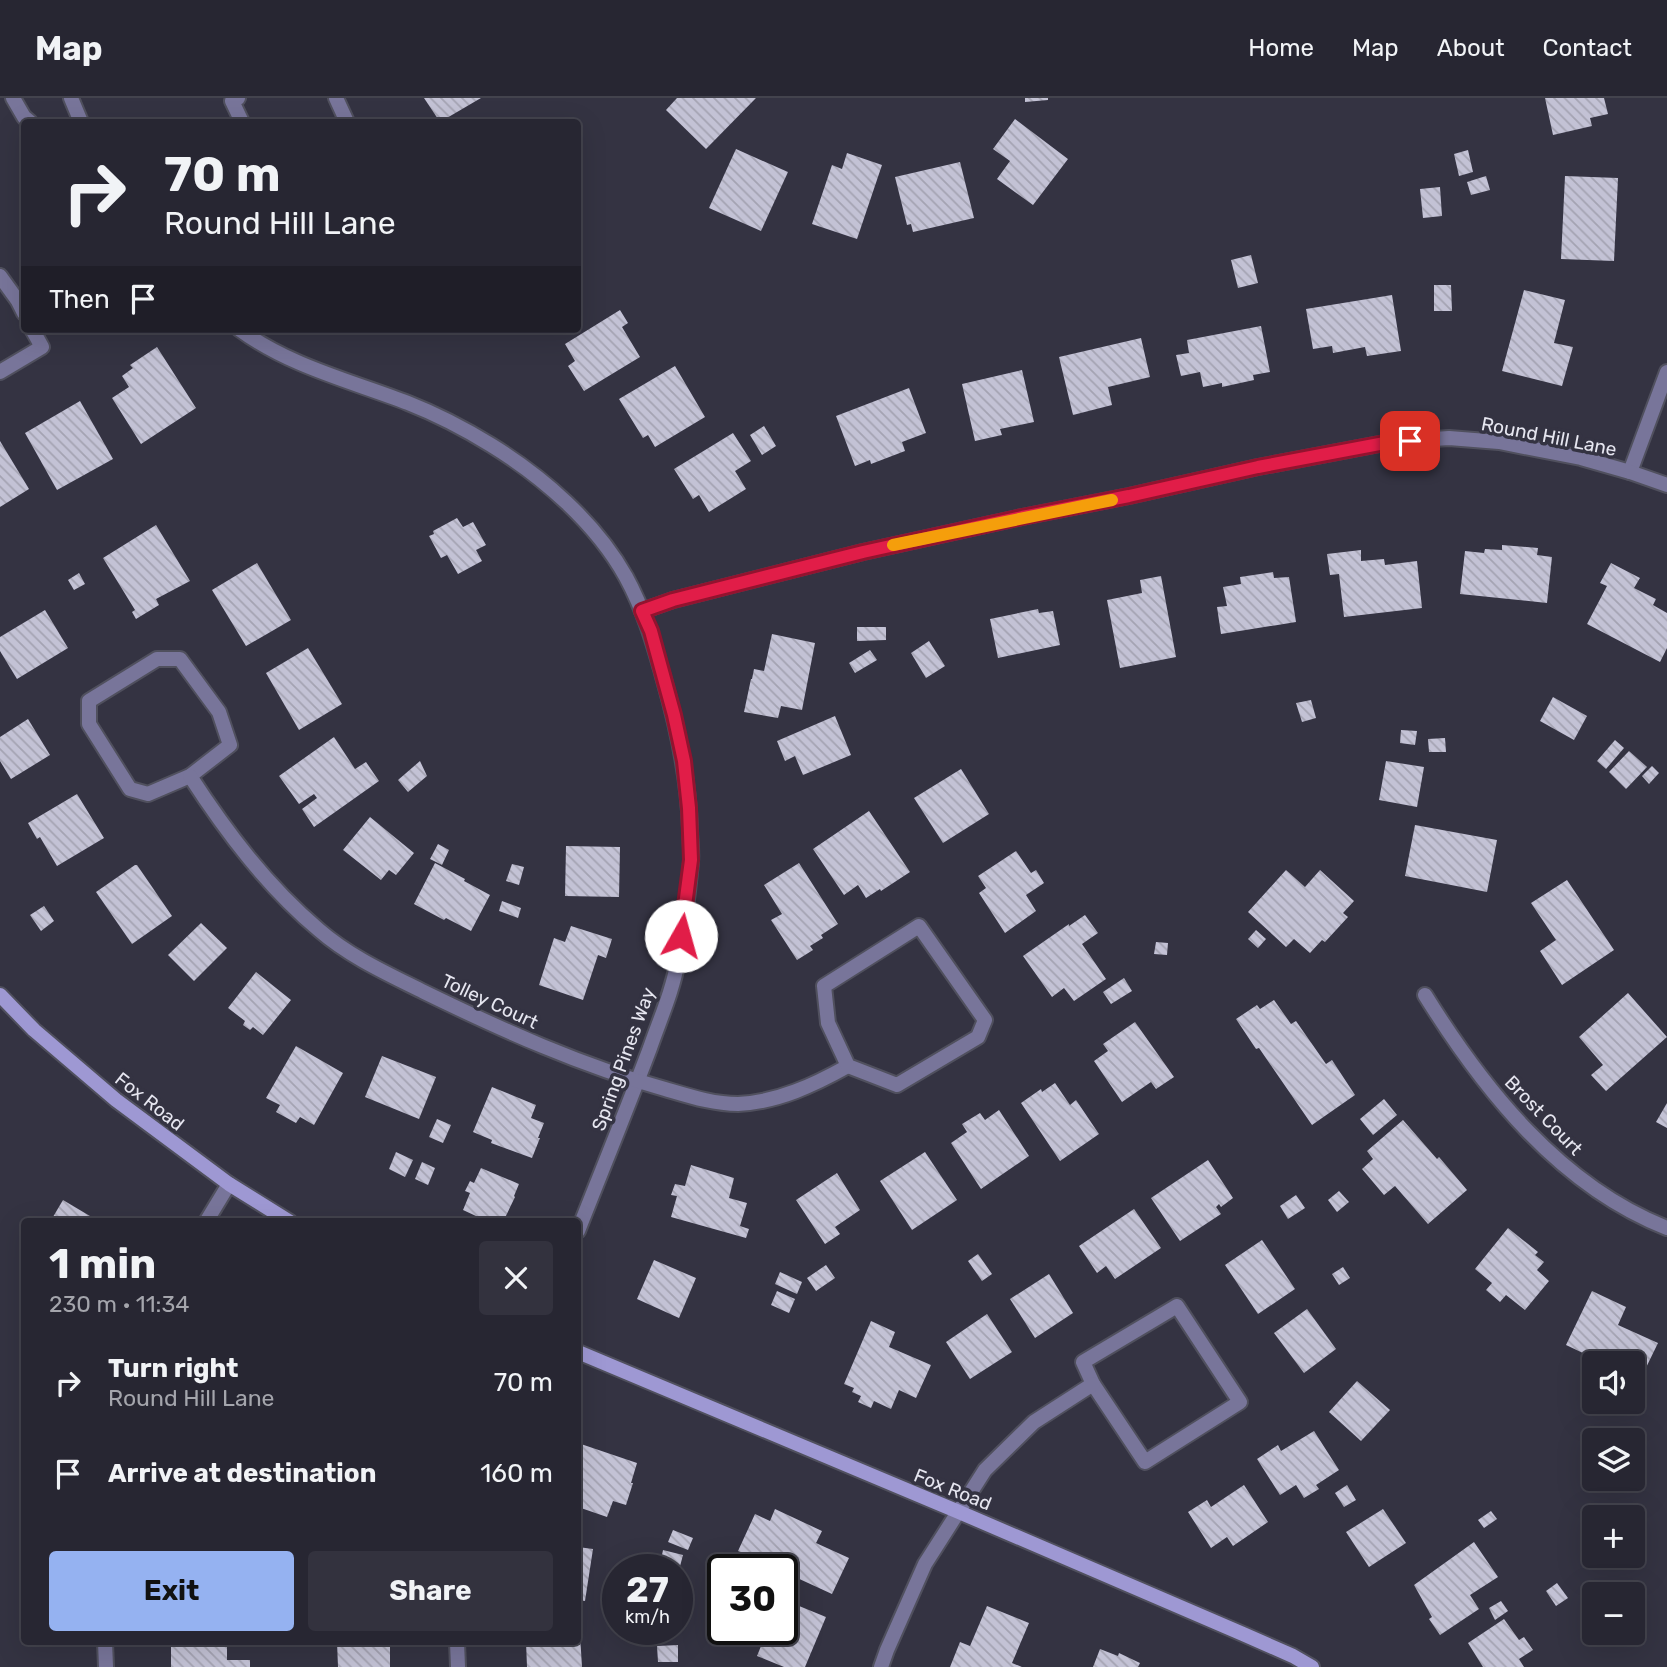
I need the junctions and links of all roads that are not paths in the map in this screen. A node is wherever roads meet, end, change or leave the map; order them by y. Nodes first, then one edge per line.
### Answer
1 (13, 98) edge
2 (71, 98) edge
3 (238, 98) edge
4 (336, 98) edge
5 (26, 119) edge
6 (80, 119) edge
7 (241, 119) edge
8 (346, 119) edge
9 (0, 276) edge
10 (21, 303) edge
11 (34, 333) edge
12 (244, 333) edge
13 (0, 372) edge
14 (1667, 372) edge
15 (1630, 472) junction
16 (1667, 485) edge
17 (642, 611) junction
18 (190, 776) junction
19 (0, 995) edge
20 (1425, 995) dead end
21 (848, 1066) junction
22 (638, 1082) junction
23 (229, 1184) junction
24 (208, 1218) edge
25 (284, 1218) edge
26 (581, 1224) edge
27 (1667, 1228) edge
28 (581, 1353) edge
29 (1093, 1384) junction
30 (958, 1512) junction
31 (105, 1645) edge
32 (457, 1645) edge
33 (106, 1667) edge
34 (458, 1667) edge
35 (881, 1667) edge
36 (1312, 1667) edge

1 - 5 street
2 - 6 street
3 - 7 street
4 - 8 street
9 - 10 street
11 - 13 street
12 - 17 street, Spring Pines Way
14 - 15 street
15 - 16 street, Round Hill Lane
15 - 17 street, Round Hill Lane
17 - 22 street, Spring Pines Way
18 - 18 street
18 - 22 street, Tolley Court
19 - 23 street, Fox Road
20 - 27 street, Brost Court
21 - 21 street
21 - 22 street, Tolley Court
22 - 26 street, Spring Pines Way
23 - 24 street
23 - 25 street, Fox Road
28 - 30 street, Fox Road
29 - 29 street
29 - 30 street
30 - 35 street
30 - 36 street, Fox Road
31 - 33 street
32 - 34 street

